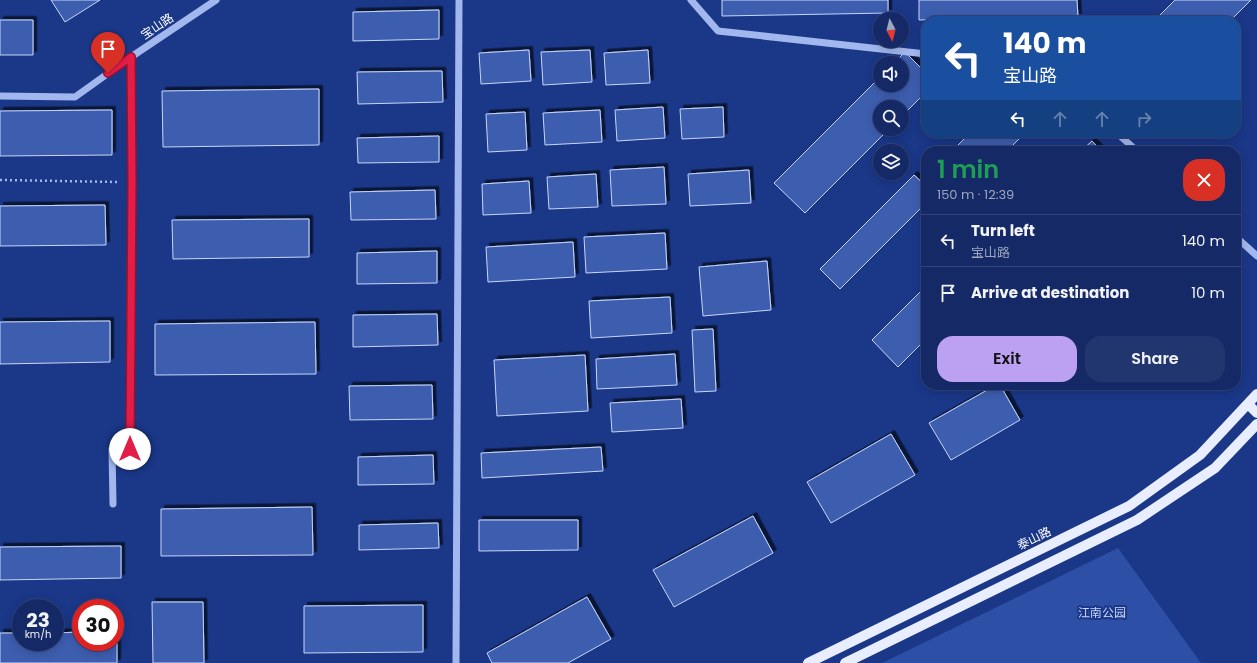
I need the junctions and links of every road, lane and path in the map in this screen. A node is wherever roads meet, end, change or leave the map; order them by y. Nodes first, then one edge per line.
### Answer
1 (216, 0) edge
2 (459, 0) edge
3 (691, 0) edge
4 (921, 53) edge
5 (131, 57) junction
6 (0, 96) edge
7 (1123, 138) edge
8 (1131, 146) edge
9 (0, 180) edge
10 (132, 182) junction
11 (1241, 242) edge
12 (1257, 256) edge
13 (1257, 394) edge
14 (1248, 404) junction
15 (1257, 413) edge
16 (1257, 424) edge
17 (113, 504) dead end
18 (456, 663) edge
19 (808, 663) edge
20 (845, 663) edge

1 - 5 street, 宝山路
2 - 18 street
3 - 4 street
5 - 6 street, 宝山路
5 - 10 street
7 - 8 street
9 - 10 path
10 - 17 street
11 - 12 street
13 - 14 main road, 泰山路
14 - 15 main road
14 - 19 main road, 泰山路
16 - 20 main road

